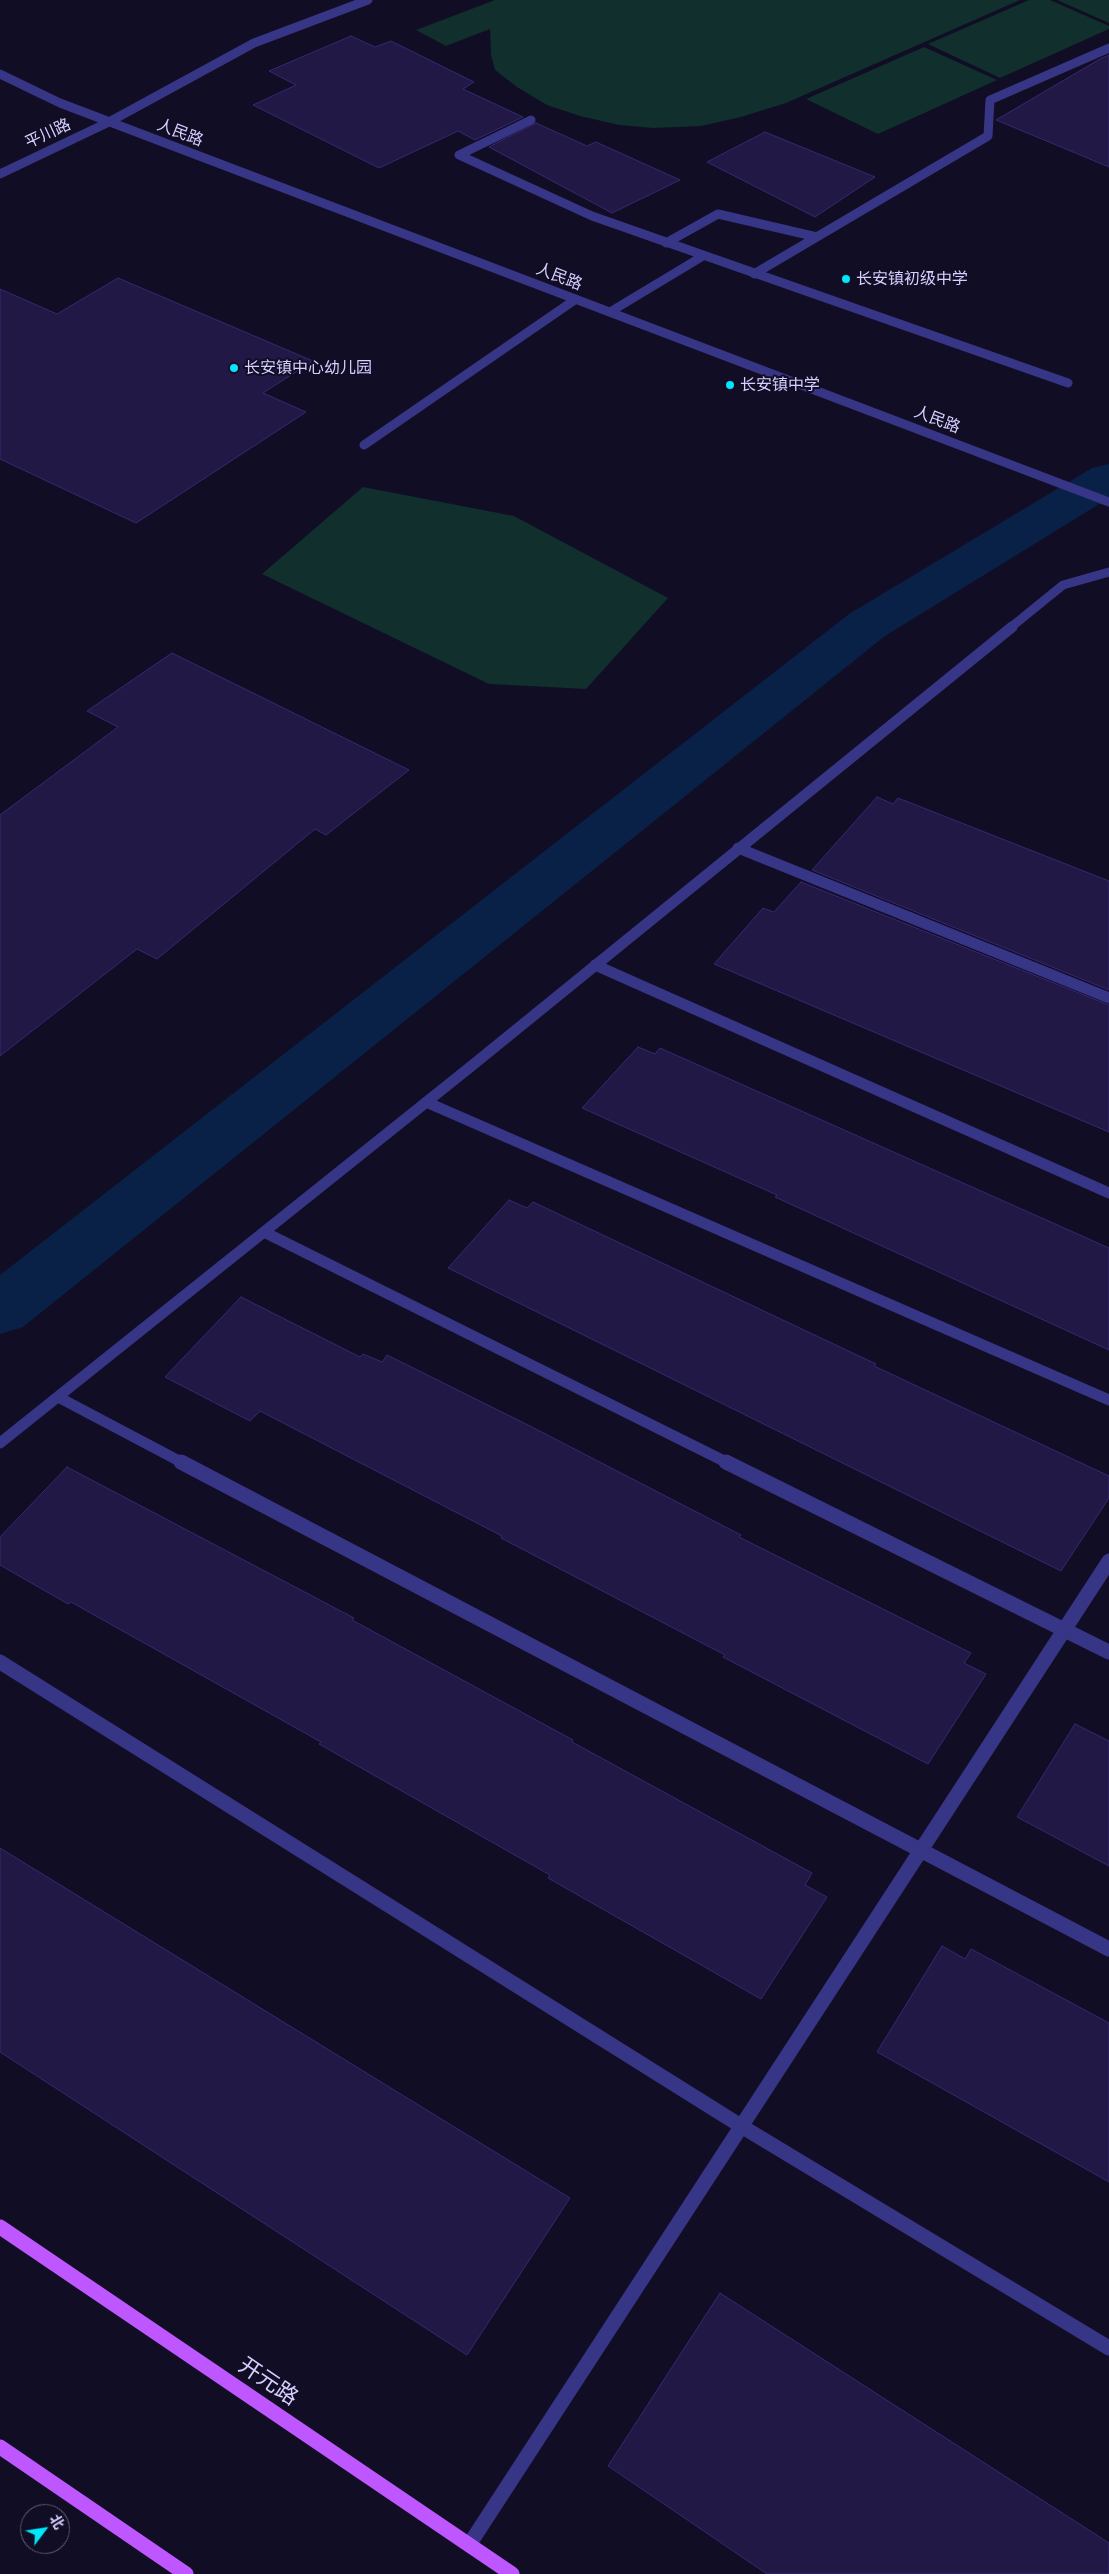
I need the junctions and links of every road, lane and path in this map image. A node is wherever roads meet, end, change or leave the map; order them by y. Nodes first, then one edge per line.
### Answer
1 (368, 0) edge
2 (1109, 48) edge
3 (0, 74) edge
4 (531, 120) dead end
5 (110, 122) junction
6 (0, 174) edge
7 (817, 237) junction
8 (666, 243) junction
9 (703, 256) junction
10 (754, 274) junction
11 (576, 299) junction
12 (610, 312) junction
13 (1068, 383) dead end
14 (364, 444) dead end
15 (1109, 502) edge
16 (1109, 572) edge
17 (738, 848) junction
18 (595, 965) junction
19 (1109, 998) edge
20 (426, 1102) junction
21 (1109, 1193) edge
22 (264, 1232) junction
23 (58, 1396) junction
24 (1109, 1400) edge
25 (0, 1443) edge
26 (1109, 1561) edge
27 (1064, 1630) junction
28 (1109, 1652) edge
29 (0, 1662) edge
30 (921, 1850) junction
31 (1109, 1949) edge
32 (741, 2126) junction
33 (0, 2227) edge
34 (1109, 2348) edge
35 (0, 2447) edge
36 (469, 2545) junction
37 (186, 2574) edge
38 (512, 2574) edge

1 - 5 street, 平川路
2 - 7 street
3 - 5 street, 人民路
4 - 8 street
5 - 6 street, 平川路
5 - 11 street, 人民路
7 - 8 street
7 - 10 street
8 - 9 street
9 - 10 street
9 - 12 street
10 - 13 street
11 - 12 street, 人民路
11 - 14 street
12 - 15 street, 人民路
16 - 17 street
17 - 18 street
17 - 19 street
18 - 20 street
18 - 21 street
20 - 22 street
20 - 24 street
22 - 23 street
22 - 27 street
23 - 25 street
23 - 30 street
26 - 27 street
27 - 28 street
27 - 30 street
29 - 32 street
30 - 31 street
30 - 32 street
32 - 34 street
32 - 36 street
33 - 36 main road, 开元路
35 - 37 main road
36 - 38 main road, 开元路

